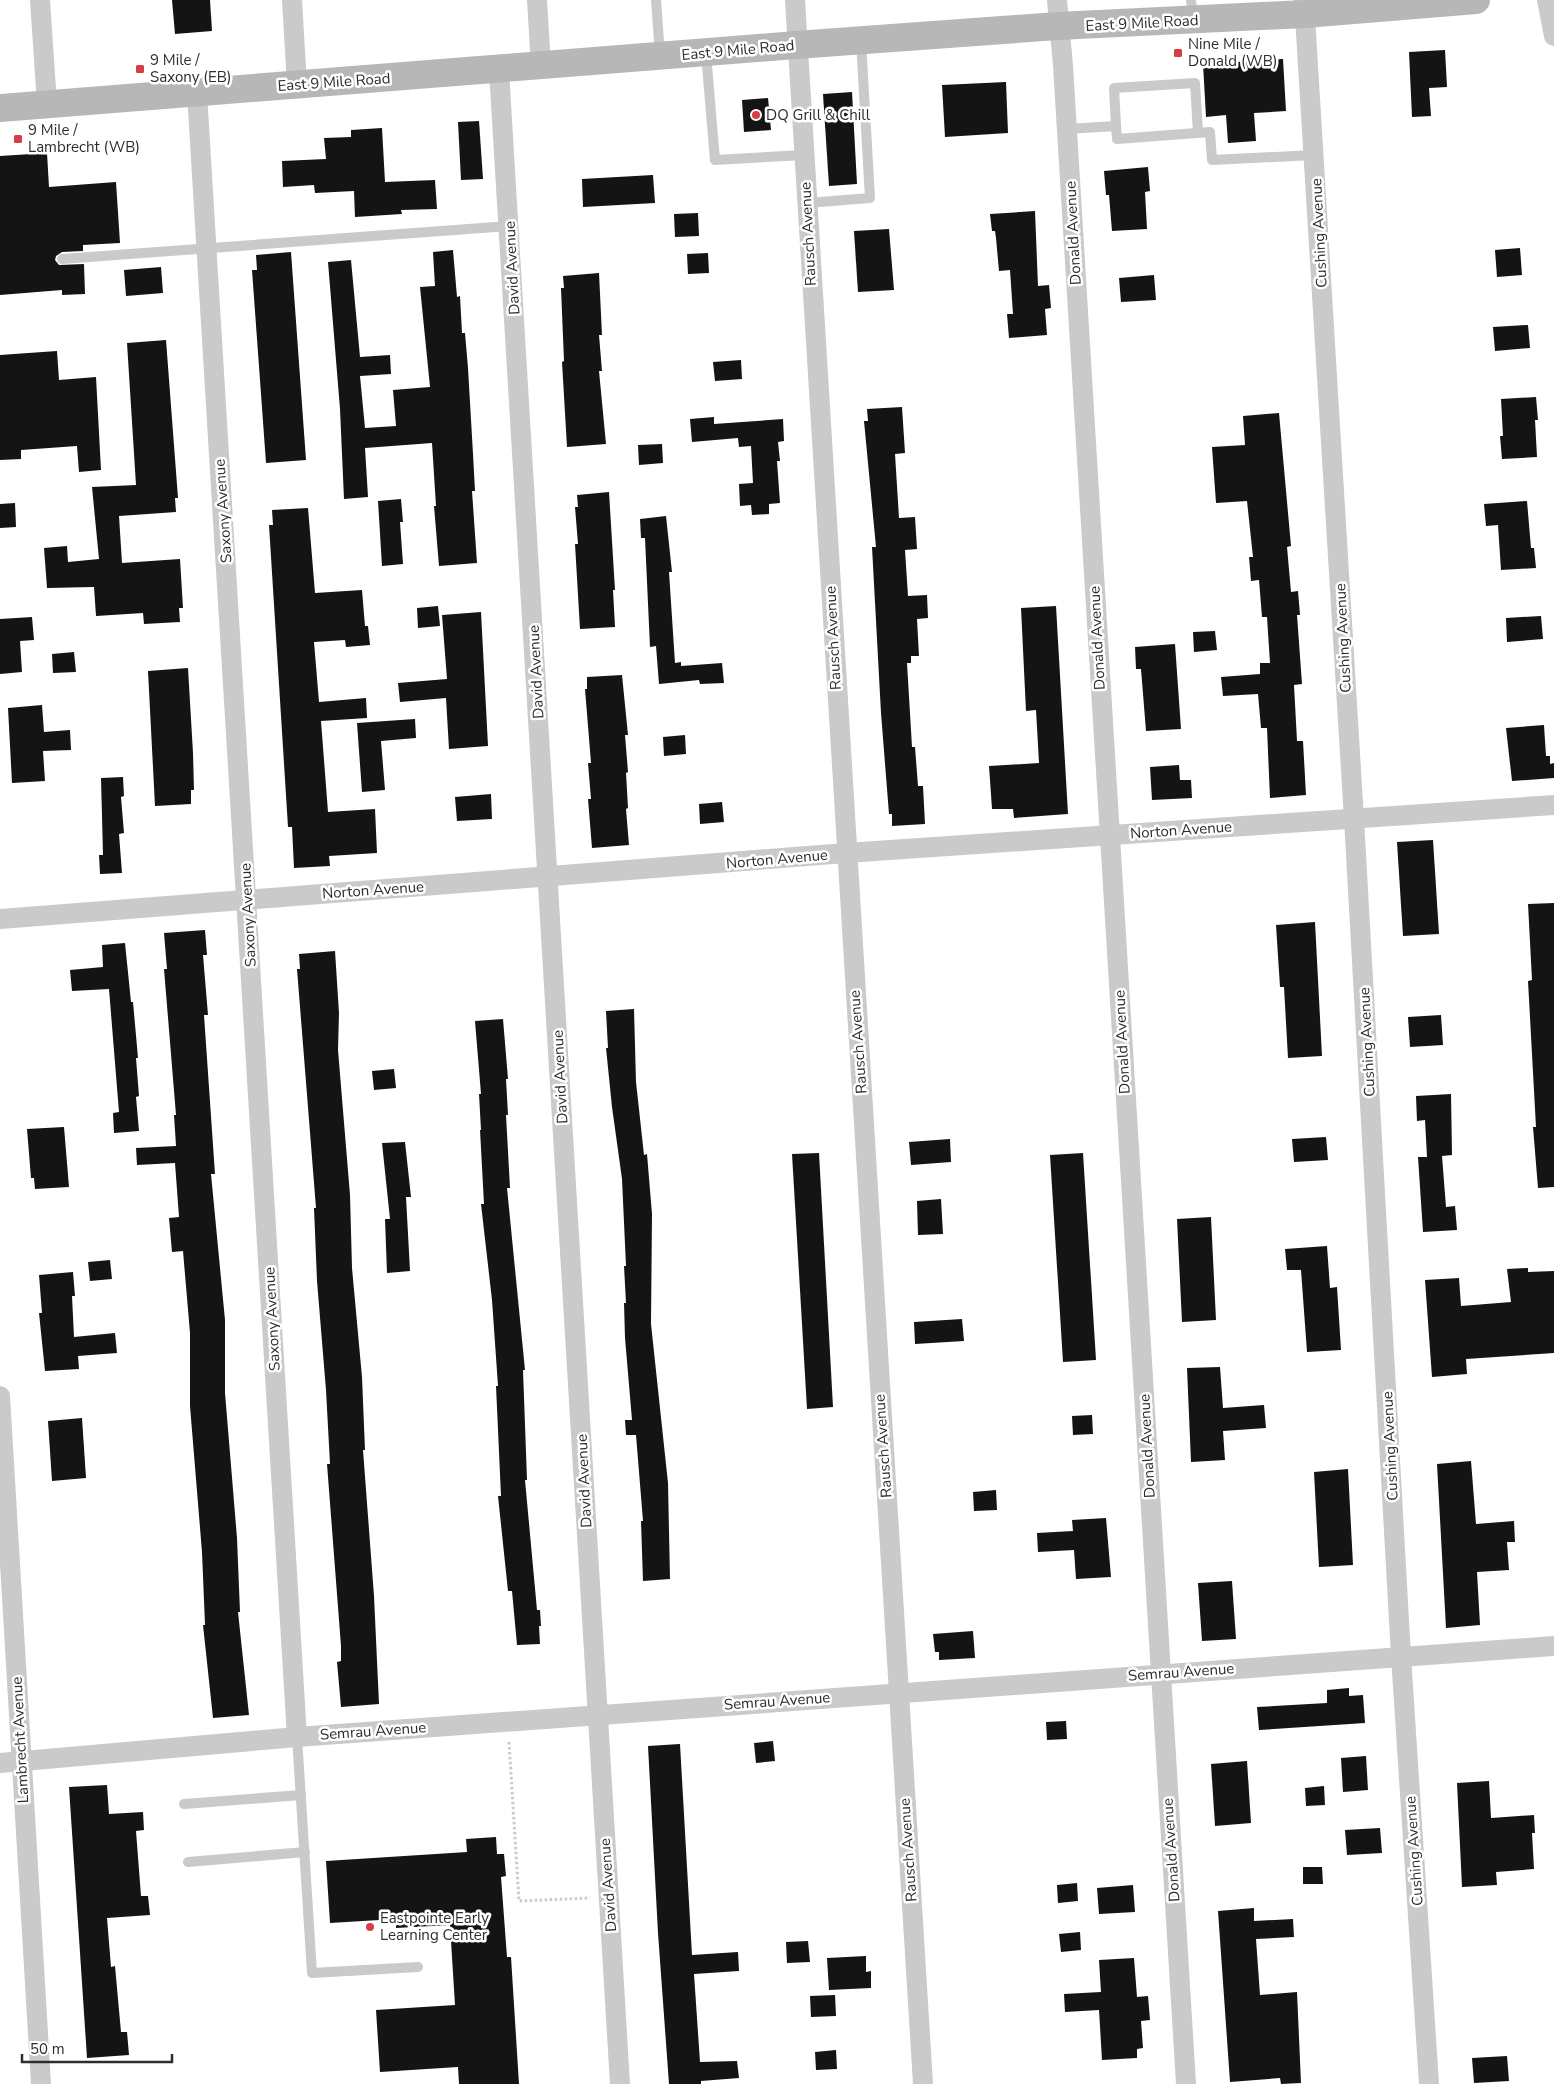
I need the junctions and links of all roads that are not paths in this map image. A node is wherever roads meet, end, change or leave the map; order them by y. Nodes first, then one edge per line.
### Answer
1 (40, 0) edge
2 (292, 0) edge
3 (537, 0) edge
4 (656, 0) edge
5 (794, 0) edge
6 (1476, 0) edge
7 (1547, 0) edge
8 (1305, 7) edge
9 (1192, 10) edge
10 (1058, 13) edge
11 (1554, 36) edge
12 (861, 40) junction
13 (796, 45) junction
14 (706, 52) junction
15 (660, 56) junction
16 (541, 66) junction
17 (500, 70) junction
18 (297, 85) junction
19 (196, 93) junction
20 (47, 104) junction
21 (0, 108) edge
22 (1116, 126) junction
23 (1067, 129) junction
24 (1198, 133) junction
25 (804, 155) junction
26 (1314, 155) junction
27 (807, 203) junction
28 (509, 226) junction
29 (206, 247) junction
30 (62, 259) dead end
31 (1554, 805) edge
32 (1354, 819) junction
33 (1109, 835) junction
34 (846, 853) junction
35 (549, 877) junction
36 (247, 899) junction
37 (0, 920) edge
38 (0, 1396) edge
39 (1554, 1646) edge
40 (1402, 1656) junction
41 (1160, 1674) junction
42 (898, 1692) junction
43 (597, 1716) junction
44 (297, 1737) junction
45 (22, 1762) junction
46 (0, 1763) edge
47 (301, 1795) junction
48 (184, 1804) dead end
49 (304, 1852) junction
50 (188, 1862) dead end
51 (418, 1967) dead end
52 (41, 2084) edge
53 (620, 2084) edge
54 (923, 2084) edge
55 (1186, 2084) edge
56 (1429, 2084) edge

1 - 20 street
2 - 18 street
3 - 16 street
4 - 15 lane
5 - 13 street, Rausch Avenue
6 - 8 main road, East 9 Mile Road
7 - 11 street
8 - 9 main road, East 9 Mile Road
8 - 26 street, Cushing Avenue
9 - 10 main road, East 9 Mile Road
10 - 12 main road, East 9 Mile Road
10 - 23 street, Donald Avenue
12 - 13 main road, East 9 Mile Road
12 - 27 lane
13 - 14 main road, East 9 Mile Road
13 - 25 street, Rausch Avenue
14 - 15 main road, East 9 Mile Road
14 - 25 lane
15 - 16 main road, East 9 Mile Road
16 - 17 main road, East 9 Mile Road
17 - 18 main road, East 9 Mile Road
17 - 28 street, David Avenue
18 - 19 main road, East 9 Mile Road
19 - 20 main road, East 9 Mile Road
19 - 29 street, Saxony Avenue
20 - 21 main road, East 9 Mile Road
22 - 23 lane
22 - 24 lane
22 - 24 lane
23 - 33 street, Donald Avenue
24 - 26 lane
25 - 27 street, Rausch Avenue
26 - 32 street, Cushing Avenue
27 - 34 street, Rausch Avenue
28 - 29 lane
28 - 35 street, David Avenue
29 - 30 lane
29 - 36 street, Saxony Avenue
31 - 32 street, Norton Avenue
32 - 33 street, Norton Avenue
32 - 40 street, Cushing Avenue
33 - 34 street, Norton Avenue
33 - 41 street, Donald Avenue
34 - 35 street, Norton Avenue
34 - 42 street, Rausch Avenue
35 - 36 street, Norton Avenue
35 - 43 street, David Avenue
36 - 37 street, Norton Avenue
36 - 44 street, Saxony Avenue
38 - 45 street, Lambrecht Avenue
39 - 40 street, Semrau Avenue
40 - 41 street, Semrau Avenue
40 - 56 street, Cushing Avenue
41 - 42 street, Semrau Avenue
41 - 55 street, Donald Avenue
42 - 43 street, Semrau Avenue
42 - 54 street, Rausch Avenue
43 - 44 street, Semrau Avenue
43 - 53 street, David Avenue
44 - 45 street, Semrau Avenue
44 - 47 lane
45 - 46 street, Semrau Avenue
45 - 52 street, Lambrecht Avenue
47 - 48 lane
47 - 49 lane
49 - 50 lane
49 - 51 lane

